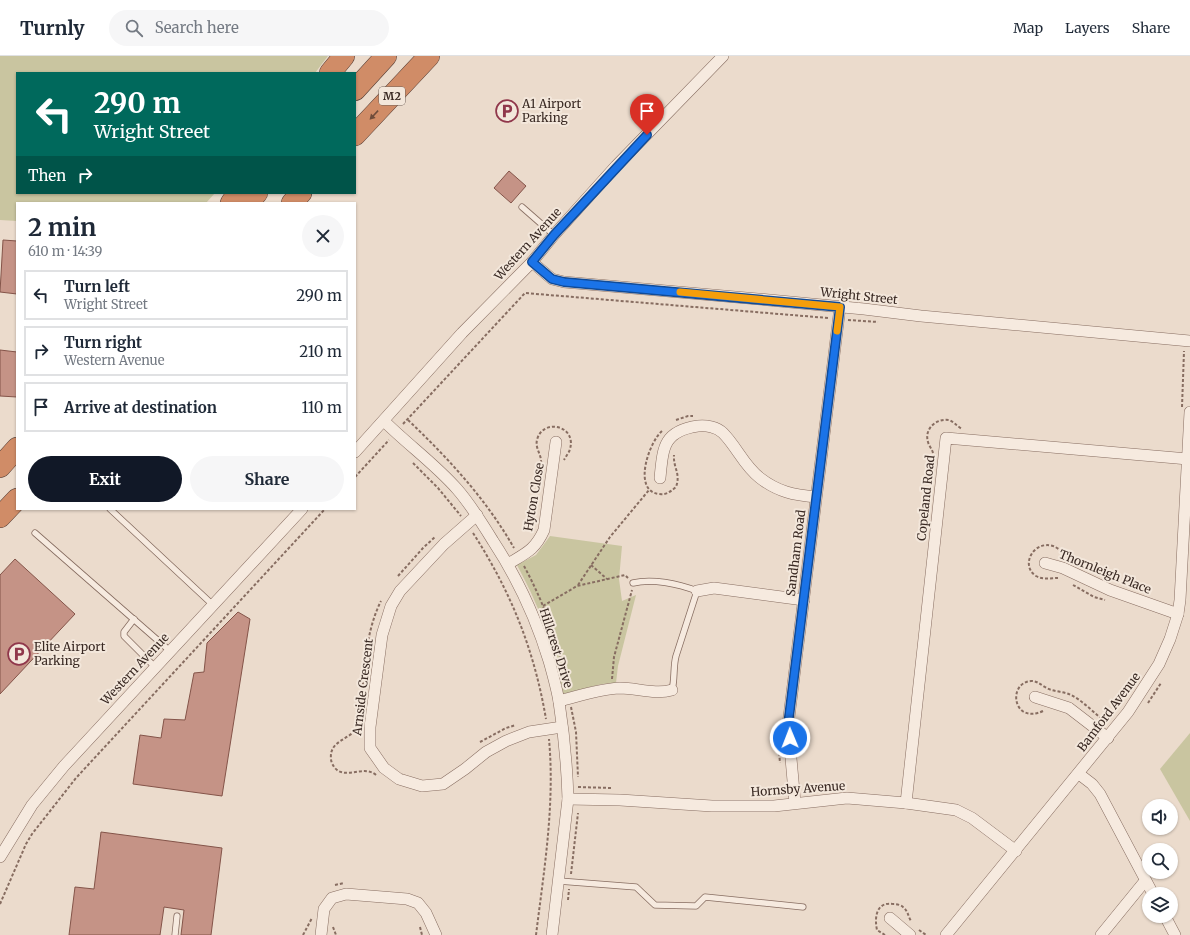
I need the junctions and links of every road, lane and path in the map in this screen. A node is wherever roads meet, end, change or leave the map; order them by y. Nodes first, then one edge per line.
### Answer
1 (344, 56) edge
2 (386, 56) edge
3 (429, 56) edge
4 (723, 56) edge
5 (331, 72) edge
6 (356, 89) edge
7 (356, 134) edge
8 (237, 194) edge
9 (257, 194) edge
10 (300, 194) edge
11 (231, 202) edge
12 (249, 202) edge
13 (293, 202) edge
14 (522, 207) dead end
15 (554, 235) junction
16 (532, 262) junction
17 (840, 307) junction
18 (1190, 341) edge
19 (1190, 412) edge
20 (694, 416) dead end
21 (384, 421) junction
22 (674, 422) dead end
23 (664, 429) dead end
24 (968, 430) dead end
25 (389, 440) dead end
26 (556, 442) dead end
27 (16, 449) edge
28 (356, 451) edge
29 (675, 454) dead end
30 (934, 457) dead end
31 (1188, 459) junction
32 (0, 467) edge
33 (356, 476) edge
34 (660, 478) dead end
35 (649, 490) junction
36 (816, 497) junction
37 (16, 500) edge
38 (111, 510) edge
39 (301, 510) edge
40 (324, 510) edge
41 (477, 515) junction
42 (460, 516) dead end
43 (0, 517) edge
44 (455, 520) dead end
45 (440, 532) dead end
46 (35, 533) dead end
47 (473, 533) dead end
48 (468, 536) dead end
49 (1045, 563) dead end
50 (508, 564) junction
51 (591, 565) junction
52 (607, 579) junction
53 (395, 580) dead end
54 (633, 583) junction
55 (1186, 583) edge
56 (577, 586) junction
57 (697, 591) junction
58 (384, 596) dead end
59 (804, 600) junction
60 (213, 605) junction
61 (543, 606) dead end
62 (1178, 614) junction
63 (134, 619) junction
64 (170, 651) junction
65 (155, 667) junction
66 (612, 689) junction
67 (672, 690) joint
68 (1036, 697) dead end
69 (559, 701) junction
70 (546, 718) dead end
71 (540, 719) dead end
72 (522, 723) dead end
73 (562, 727) junction
74 (1108, 738) junction
75 (549, 739) dead end
76 (543, 740) dead end
77 (478, 744) dead end
78 (1079, 774) junction
79 (379, 778) dead end
80 (568, 799) junction
81 (906, 803) junction
82 (795, 804) junction
83 (1016, 851) junction
84 (0, 857) edge
85 (559, 880) junction
86 (1146, 881) junction
87 (1149, 887) edge
88 (0, 904) edge
89 (803, 907) dead end
90 (177, 916) dead end
91 (890, 918) dead end
92 (331, 923) dead end
93 (1169, 923) edge
94 (420, 927) dead end
95 (174, 935) edge
96 (321, 935) edge
97 (336, 935) edge
98 (422, 935) edge
99 (436, 935) edge
100 (552, 935) edge
101 (910, 935) edge
102 (946, 935) edge
103 (1101, 935) edge
104 (1175, 935) edge

1 - 5 highway
2 - 6 highway, M2
3 -> 7 highway, M2
4 - 15 street, Western Avenue
8 - 11 highway
9 - 12 highway
10 - 13 highway
14 - 15 lane
15 - 16 street, Western Avenue
16 - 17 street, Wright Street
16 - 21 street, Western Avenue
17 - 18 street, Wright Street
17 - 36 street, Sandham Road
19 - 31 street, Bamford Avenue
20 - 22 path
21 - 28 street, Western Avenue
21 - 41 street, Hillcrest Drive
23 - 35 path
24 - 30 path
25 - 33 path
26 - 50 street, Hyton Close
27 - 32 highway
29 - 35 path
31 - 55 street, Bamford Avenue
31 - 81 street, Copeland Road
34 - 36 street
35 - 51 path
36 - 59 street, Sandham Road
37 - 43 highway
38 - 60 lane
39 - 60 street, Western Avenue
40 - 88 path
41 - 50 street, Hillcrest Drive
41 - 73 street, Arnside Crescent
42 - 44 path
45 - 53 path
46 - 63 lane
47 - 48 path
49 - 62 street, Thornleigh Place
50 - 69 street, Hillcrest Drive
51 - 52 path
51 - 56 path
52 - 54 path
52 - 56 path
54 - 57 lane
54 - 66 path
55 - 62 street, Bamford Avenue
56 - 61 path
57 - 59 street
57 - 67 lane
58 - 79 path
59 - 82 street, Sandham Road
60 - 64 street, Western Avenue
62 - 74 street, Bamford Avenue
63 - 64 lane
63 - 65 lane
64 - 65 street, Western Avenue
65 - 84 street, Western Avenue
66 - 67 street
66 - 69 street
68 - 74 street
69 - 73 street, Hillcrest Drive
70 - 71 path
72 - 77 path
73 - 80 street, Hillcrest Drive
74 - 78 street, Bamford Avenue
75 - 76 path
78 - 83 street, Bamford Avenue
78 - 86 street
80 - 82 street, Hornsby Avenue
80 - 85 street, Hillcrest Drive
81 - 82 street, Hornsby Avenue
81 - 83 street, Hornsby Avenue
83 - 102 street, Bamford Avenue
85 - 89 lane
85 - 100 street, Hillcrest Drive
86 - 87 street
86 - 103 street
90 - 95 lane
91 - 101 street
92 - 97 path
93 - 104 street
94 - 98 path
96 - 99 street

